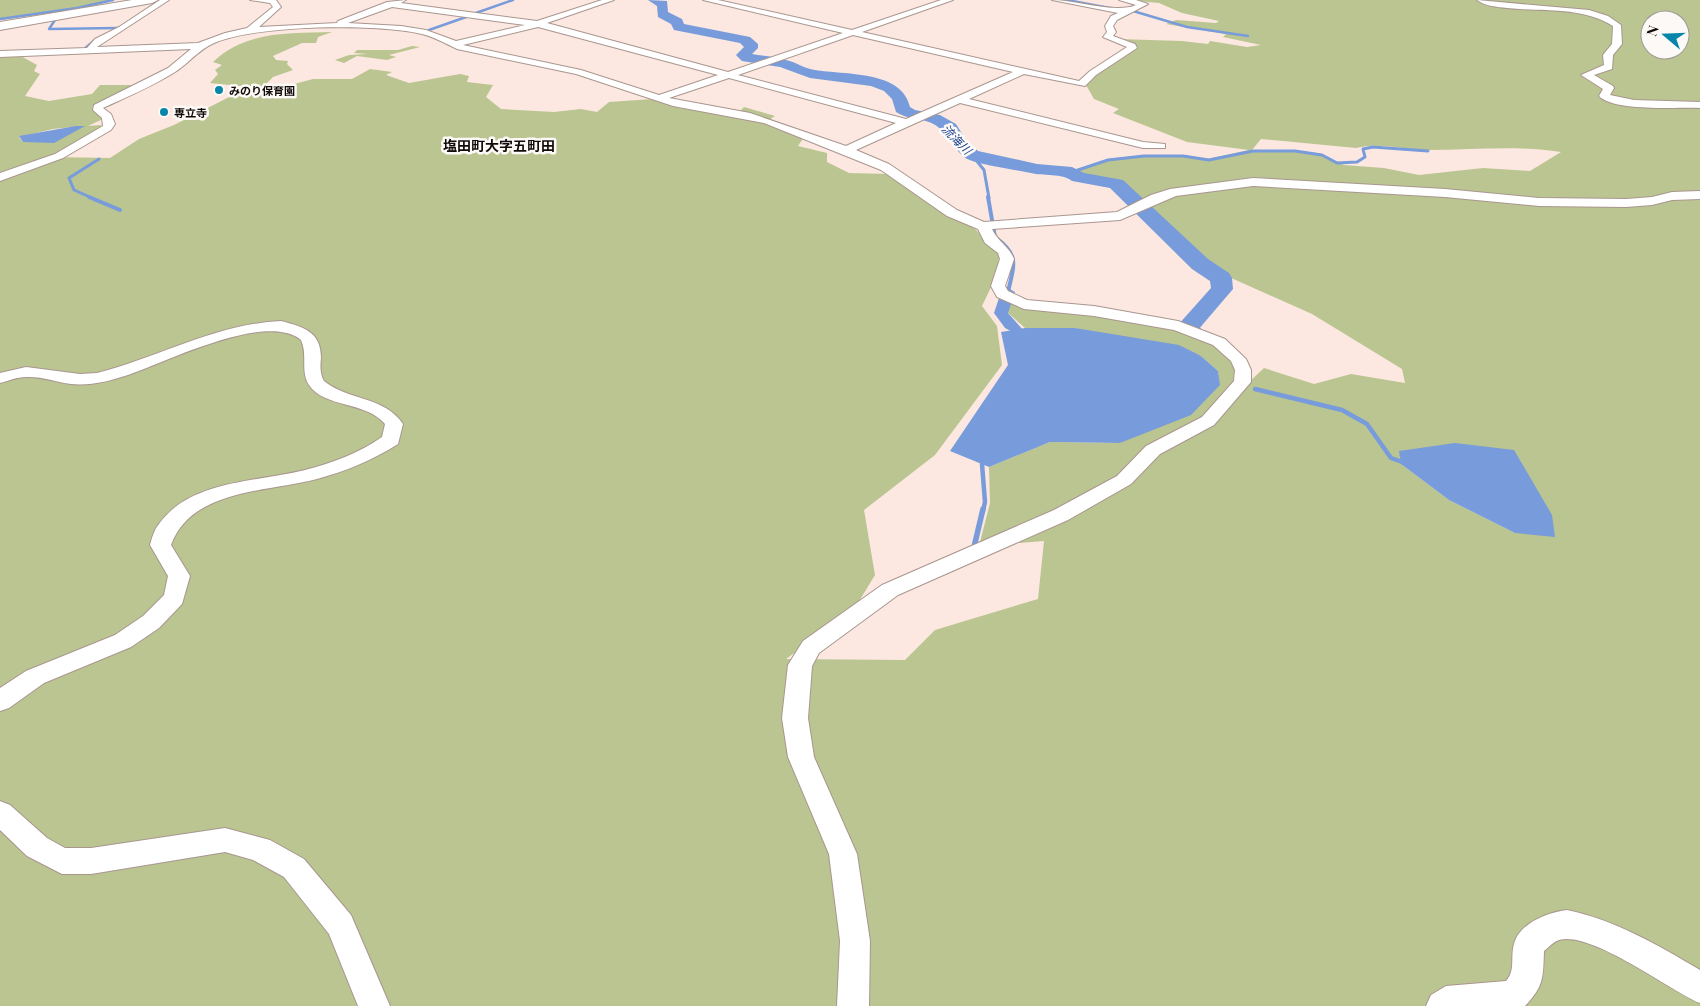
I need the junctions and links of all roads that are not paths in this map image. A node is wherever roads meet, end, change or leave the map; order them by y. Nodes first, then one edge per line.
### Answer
1 (152, 0) edge
2 (165, 0) edge
3 (254, 0) edge
4 (402, 0) edge
5 (610, 0) edge
6 (948, 0) edge
7 (1056, 0) edge
8 (1123, 0) edge
9 (1481, 0) edge
10 (716, 1) edge
11 (390, 4) junction
12 (1126, 12) junction
13 (539, 24) junction
14 (0, 26) edge
15 (332, 26) junction
16 (250, 30) junction
17 (852, 33) junction
18 (455, 44) junction
19 (200, 46) junction
20 (88, 52) junction
21 (0, 54) edge
22 (1023, 72) junction
23 (728, 75) junction
24 (660, 98) junction
25 (960, 100) junction
26 (1700, 105) edge
27 (907, 123) junction
28 (1160, 146) dead end
29 (846, 150) junction
30 (0, 177) edge
31 (1700, 195) edge
32 (984, 226) junction
33 (0, 378) edge
34 (0, 701) edge
35 (0, 813) edge
36 (1700, 987) edge
37 (374, 1006) edge
38 (853, 1006) edge
39 (1442, 1006) edge

1 - 14 main road
2 - 20 street
3 - 16 street
4 - 11 street
5 - 13 street
6 - 17 street
7 - 12 street
8 - 12 street
9 - 26 street
10 - 17 street
11 - 13 street
11 - 15 street
12 - 22 street
13 - 18 street
13 - 23 street
15 - 16 street
15 - 18 street
16 - 19 street
17 - 22 street
17 - 23 street
18 - 24 street
19 - 20 street
19 - 30 street
20 - 21 street
22 - 25 street
23 - 24 street
23 - 27 street
24 - 29 street
25 - 27 street
25 - 28 street
27 - 29 street
29 - 32 street
31 - 32 street
32 - 38 street
33 - 34 street
35 - 37 street
36 - 39 street

